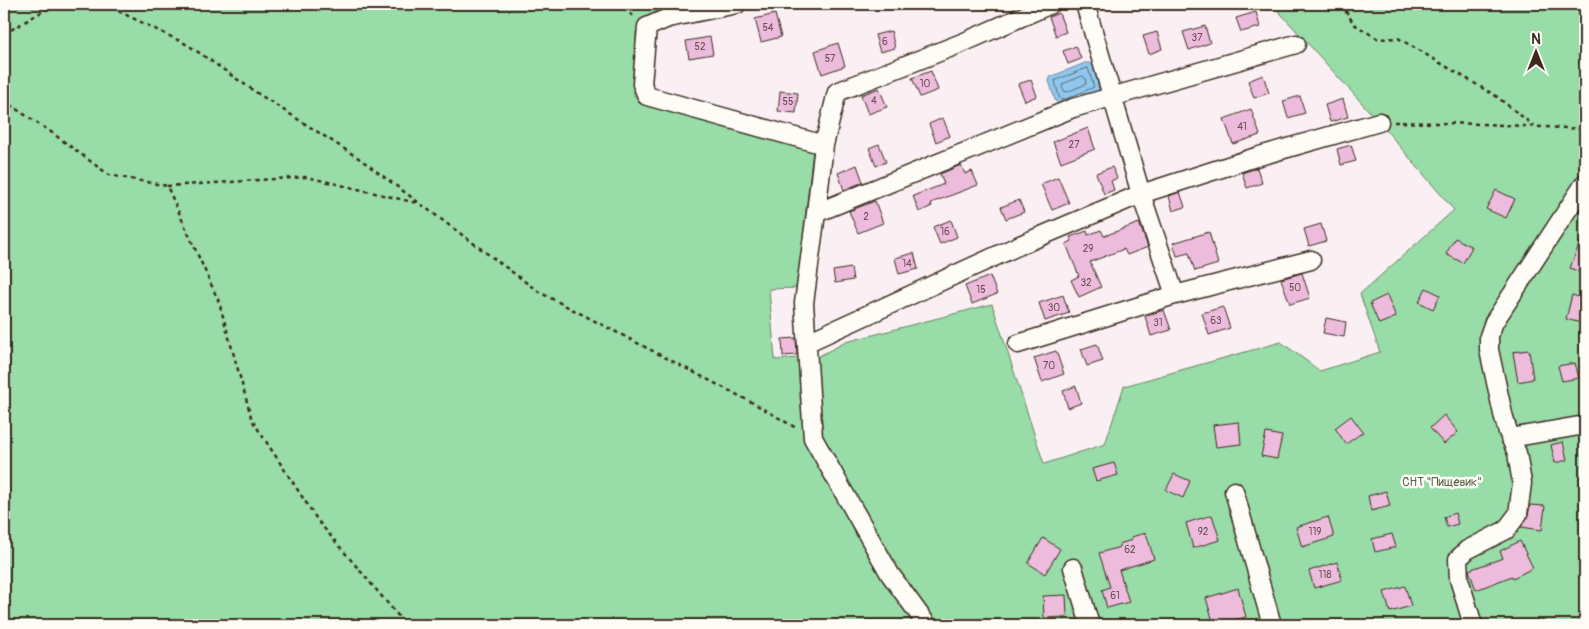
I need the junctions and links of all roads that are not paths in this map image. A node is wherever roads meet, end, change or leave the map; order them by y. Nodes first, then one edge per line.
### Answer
1 (737, 4) edge
2 (1052, 4) edge
3 (1085, 4) edge
4 (1296, 44) dead end
5 (1112, 96) junction
6 (1379, 122) road end
7 (824, 144) junction
8 (1585, 183) edge
9 (1142, 194) junction
10 (816, 213) junction
11 (1311, 260) dead end
12 (1175, 295) junction
13 (808, 342) junction
14 (1018, 344) dead end
15 (1585, 425) edge
16 (1510, 438) junction
17 (1234, 491) dead end
18 (1074, 568) dead end
19 (927, 625) edge
20 (1090, 625) edge
21 (1272, 625) edge
22 (1473, 625) edge

1 - 7 street
2 - 7 street
3 - 5 street
4 - 5 street
5 - 9 street
5 - 10 street
6 - 9 street
7 - 10 street
8 - 16 street
9 - 12 street
9 - 13 street
10 - 13 street
11 - 12 street
12 - 14 street
13 - 19 street
15 - 16 street
16 - 22 street
17 - 21 street
18 - 20 street

